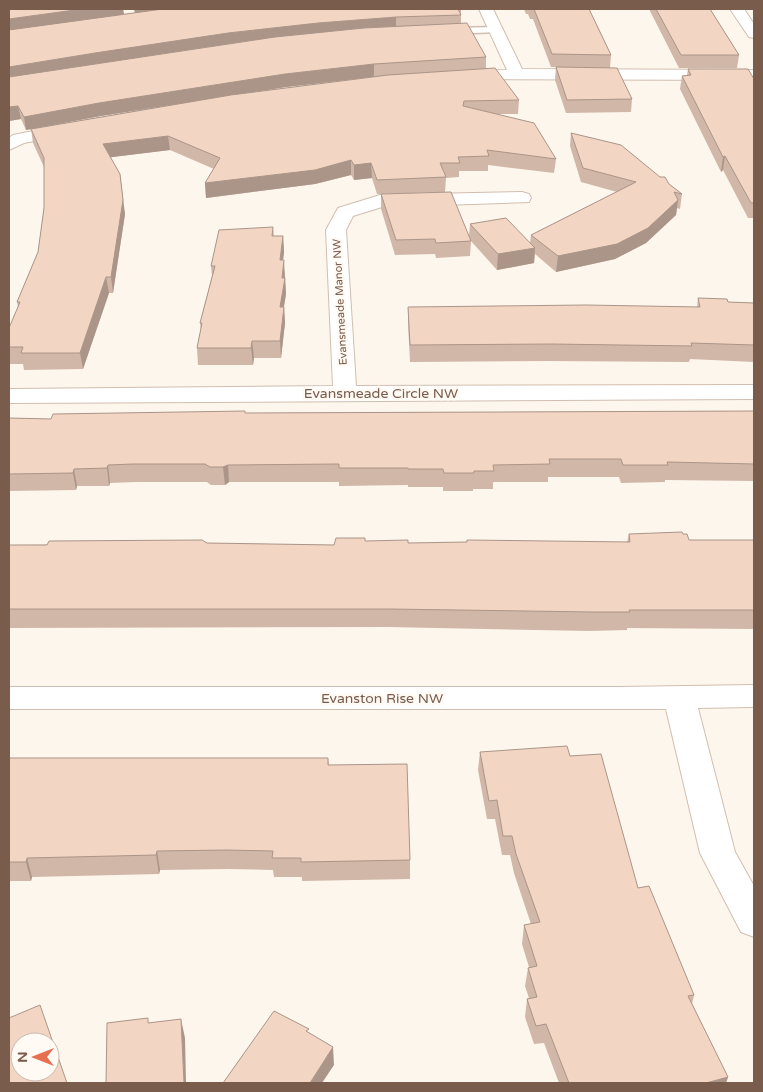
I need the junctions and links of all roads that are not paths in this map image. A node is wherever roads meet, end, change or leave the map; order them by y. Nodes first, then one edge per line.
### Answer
1 (486, 9) edge
2 (737, 9) edge
3 (496, 30) junction
4 (437, 31) edge
5 (754, 34) edge
6 (517, 74) junction
7 (754, 75) edge
8 (452, 77) edge
9 (85, 126) edge
10 (9, 145) edge
11 (522, 198) dead end
12 (754, 392) edge
13 (345, 393) junction
14 (9, 396) edge
15 (754, 696) edge
16 (679, 697) junction
17 (9, 698) edge
18 (754, 921) edge

1 - 3 street
2 - 5 street
3 - 4 lane
3 - 6 street
6 - 7 street
6 - 8 street
9 - 10 street
11 - 13 street, Evansmeade Manor NW
12 - 13 street, Evansmeade Circle NW
13 - 14 street, Evansmeade Circle NW
15 - 16 street, Evanston Rise NW
16 - 17 street, Evanston Rise NW
16 - 18 street

